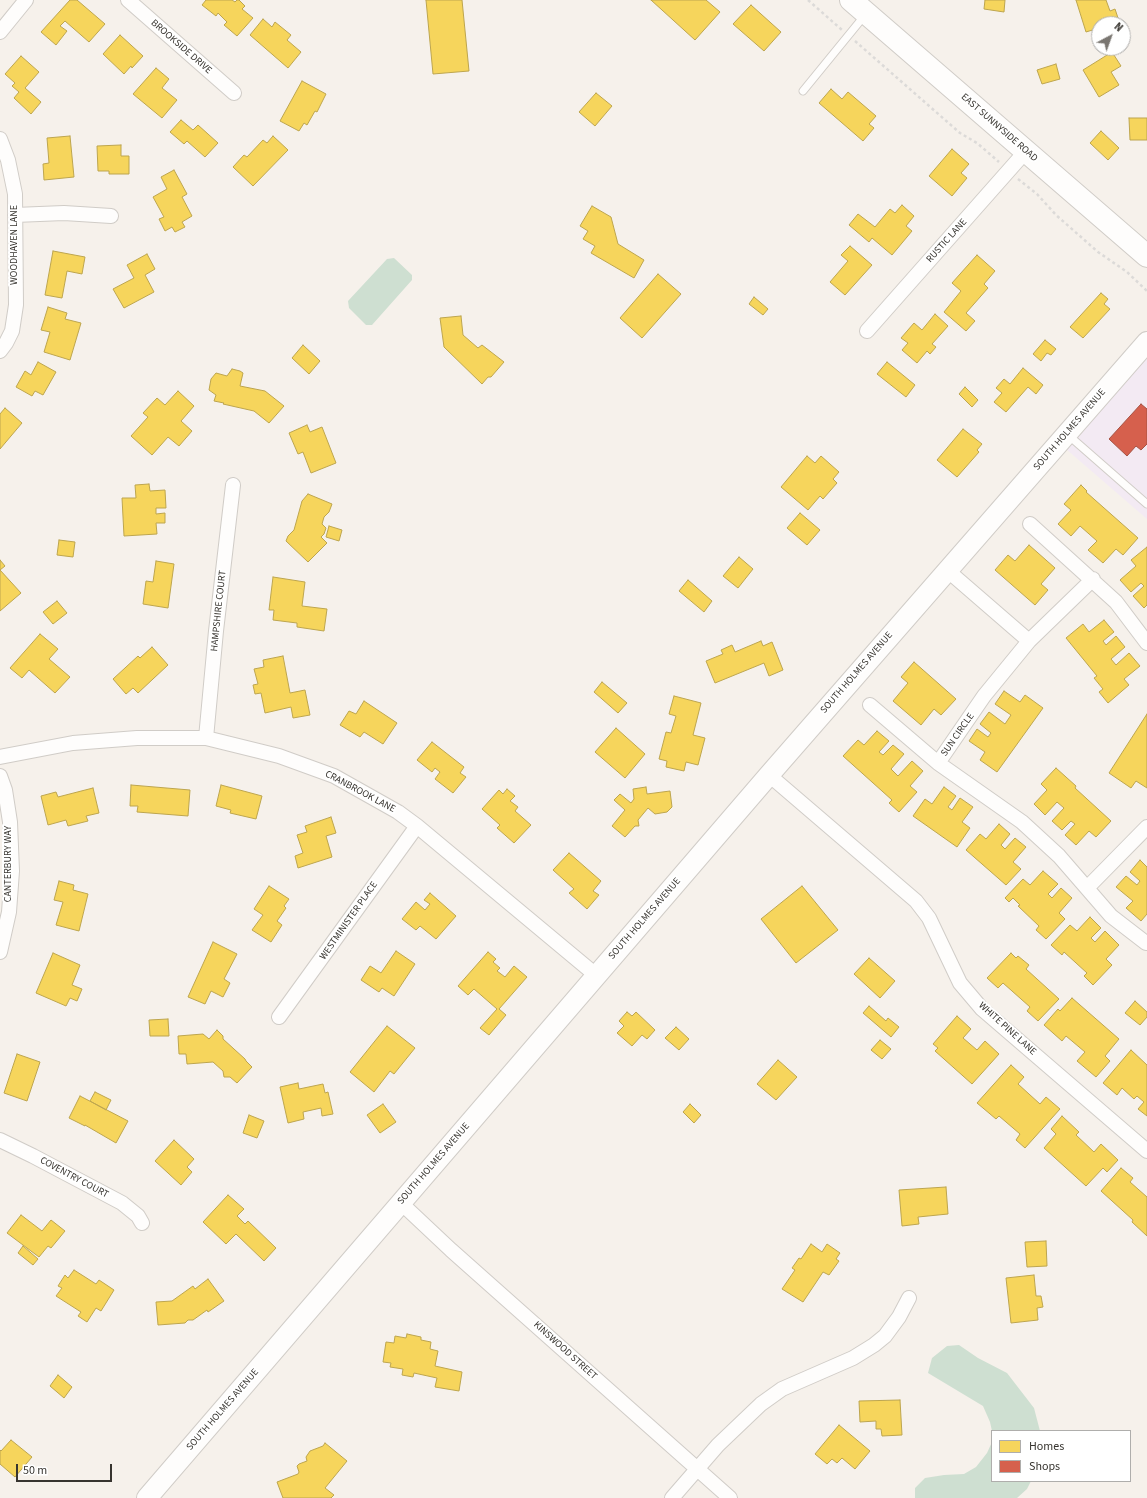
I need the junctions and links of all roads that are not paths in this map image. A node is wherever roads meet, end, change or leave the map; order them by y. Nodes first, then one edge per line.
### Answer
1 (26, 0) edge
2 (128, 0) edge
3 (858, 7) edge
4 (0, 32) edge
5 (803, 91) dead end
6 (234, 93) dead end
7 (0, 138) edge
8 (1026, 151) junction
9 (15, 216) junction
10 (111, 216) dead end
11 (1147, 256) edge
12 (866, 331) dead end
13 (1147, 342) edge
14 (0, 351) edge
15 (1066, 434) junction
16 (233, 485) dead end
17 (1147, 504) edge
18 (1030, 524) dead end
19 (947, 570) junction
20 (1093, 579) junction
21 (1029, 641) junction
22 (1147, 643) edge
23 (870, 705) dead end
24 (206, 738) junction
25 (0, 757) edge
26 (938, 763) junction
27 (769, 775) junction
28 (0, 776) edge
29 (417, 826) junction
30 (1147, 827) edge
31 (1087, 888) junction
32 (2, 935) edge
33 (1146, 943) dead end
34 (0, 952) edge
35 (597, 976) junction
36 (280, 1017) dead end
37 (0, 1140) edge
38 (1147, 1151) edge
39 (400, 1203) junction
40 (142, 1223) dead end
41 (909, 1298) dead end
42 (697, 1469) junction
43 (146, 1498) edge
44 (672, 1498) edge
45 (730, 1498) edge

1 - 4 street
2 - 6 street, BROOKSIDE DRIVE
3 - 5 lane
3 - 8 main road, EAST SUNNYSIDE ROAD
7 - 9 street, WOODHAVEN LANE
8 - 11 main road, EAST SUNNYSIDE ROAD
8 - 12 street, RUSTIC LANE
9 - 10 street
9 - 14 street, WOODHAVEN LANE
13 - 15 street, SOUTH HOLMES AVENUE
15 - 17 lane
15 - 19 street, SOUTH HOLMES AVENUE
16 - 24 street, HAMPSHIRE COURT
18 - 20 street
19 - 21 street
19 - 27 street, SOUTH HOLMES AVENUE
20 - 21 street, SUN CIRCLE
20 - 22 street
21 - 26 street, SUN CIRCLE
23 - 26 street
24 - 25 street, CRANBROOK LANE
24 - 29 street, CRANBROOK LANE
26 - 31 street, SUN CIRCLE
27 - 35 street, SOUTH HOLMES AVENUE
27 - 38 street, WHITE PINE LANE
28 - 32 street, CANTERBURY WAY
29 - 35 street, CRANBROOK LANE
29 - 36 street, WESTMINISTER PLACE
30 - 31 street
31 - 33 street, SUN CIRCLE
32 - 34 street, CANTERBURY WAY
35 - 39 street, SOUTH HOLMES AVENUE
37 - 40 street, COVENTRY COURT
39 - 42 street, KINSWOOD STREET
39 - 43 street, SOUTH HOLMES AVENUE
41 - 42 street
42 - 44 street
42 - 45 street, KINSWOOD STREET

